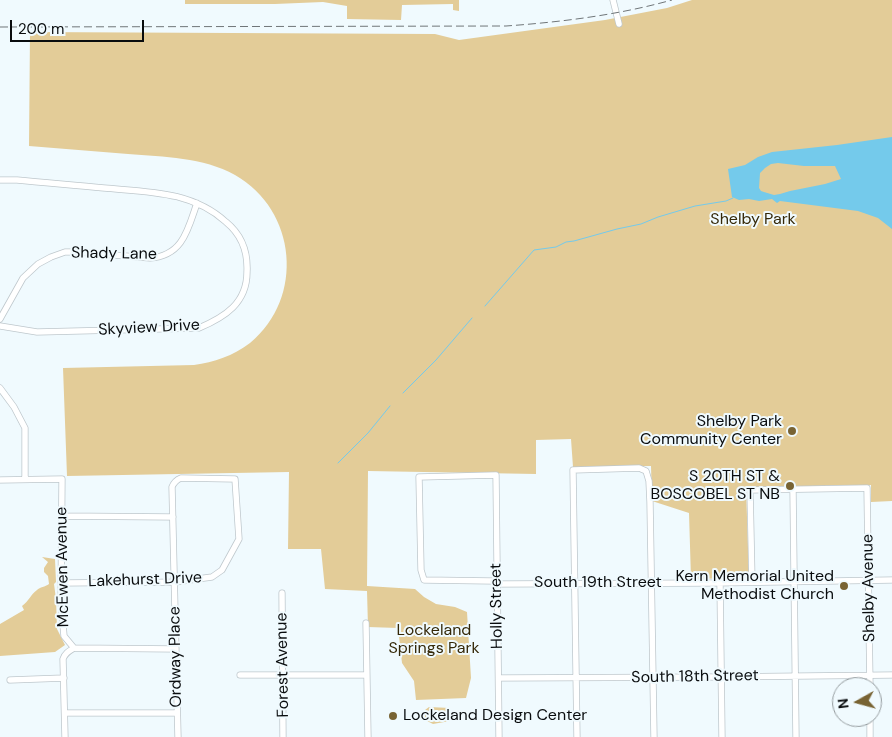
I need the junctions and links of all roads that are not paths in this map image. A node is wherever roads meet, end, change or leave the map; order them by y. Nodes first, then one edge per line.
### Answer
1 (613, 0) edge
2 (619, 24) dead end
3 (0, 180) edge
4 (197, 203) junction
5 (0, 319) edge
6 (0, 326) edge
7 (0, 388) edge
8 (496, 475) joint
9 (25, 479) junction
10 (0, 480) edge
11 (172, 487) joint
12 (793, 490) junction
13 (62, 516) junction
14 (173, 517) junction
15 (869, 580) junction
16 (892, 580) edge
17 (794, 581) junction
18 (175, 582) junction
19 (496, 582) junction
20 (720, 582) junction
21 (752, 582) junction
22 (61, 583) junction
23 (575, 583) junction
24 (652, 583) junction
25 (282, 593) dead end
26 (366, 623) dead end
27 (74, 648) junction
28 (176, 649) junction
29 (283, 674) junction
30 (240, 675) dead end
31 (366, 675) junction
32 (870, 675) junction
33 (892, 675) edge
34 (795, 676) junction
35 (654, 677) junction
36 (721, 677) junction
37 (64, 678) junction
38 (499, 678) junction
39 (576, 678) junction
40 (10, 680) dead end
41 (65, 713) junction
42 (177, 713) junction
43 (65, 737) edge
44 (178, 737) edge
45 (283, 737) edge
46 (368, 737) edge
47 (499, 737) edge
48 (577, 737) edge
49 (654, 737) edge
50 (722, 737) edge
51 (796, 737) edge

1 - 2 street
3 - 4 street, Skyview Drive
4 - 5 street, Shady Lane
4 - 6 street, Skyview Drive
7 - 9 street
8 - 19 street, Holly Street
8 - 19 street, South 19th Street
9 - 10 street
9 - 13 street, McEwen Avenue
11 - 14 street, Ordway Place
11 - 18 street, Lakehurst Drive
12 - 15 street, Shelby Avenue
12 - 17 street
12 - 21 street
13 - 14 street
13 - 22 street, McEwen Avenue
14 - 18 street, Ordway Place
15 - 16 street, South 19th Street
15 - 17 street, South 19th Street
15 - 32 street, Shelby Avenue
17 - 21 street, South 19th Street
17 - 34 street
18 - 22 street, Lakehurst Drive
18 - 28 street, Ordway Place
19 - 23 street, South 19th Street
19 - 38 street, Holly Street
20 - 21 street, South 19th Street
20 - 24 street, South 19th Street
20 - 36 street
22 - 27 street, McEwen Avenue
23 - 24 street, South 19th Street
23 - 24 street
23 - 39 street
24 - 35 street
25 - 29 street, Forest Avenue
26 - 31 street
27 - 28 street
27 - 37 street, McEwen Avenue
28 - 42 street, Ordway Place
29 - 30 street
29 - 31 street
29 - 45 street, Forest Avenue
31 - 46 street
32 - 33 street, South 18th Street
32 - 34 street, South 18th Street
34 - 36 street, South 18th Street
34 - 51 street
35 - 36 street, South 18th Street
35 - 39 street, South 18th Street
35 - 49 street
36 - 50 street
37 - 40 street
37 - 41 street, McEwen Avenue
38 - 39 street, South 18th Street
38 - 47 street, Holly Street
39 - 48 street
41 - 42 street
41 - 43 street, McEwen Avenue
42 - 44 street, Ordway Place

